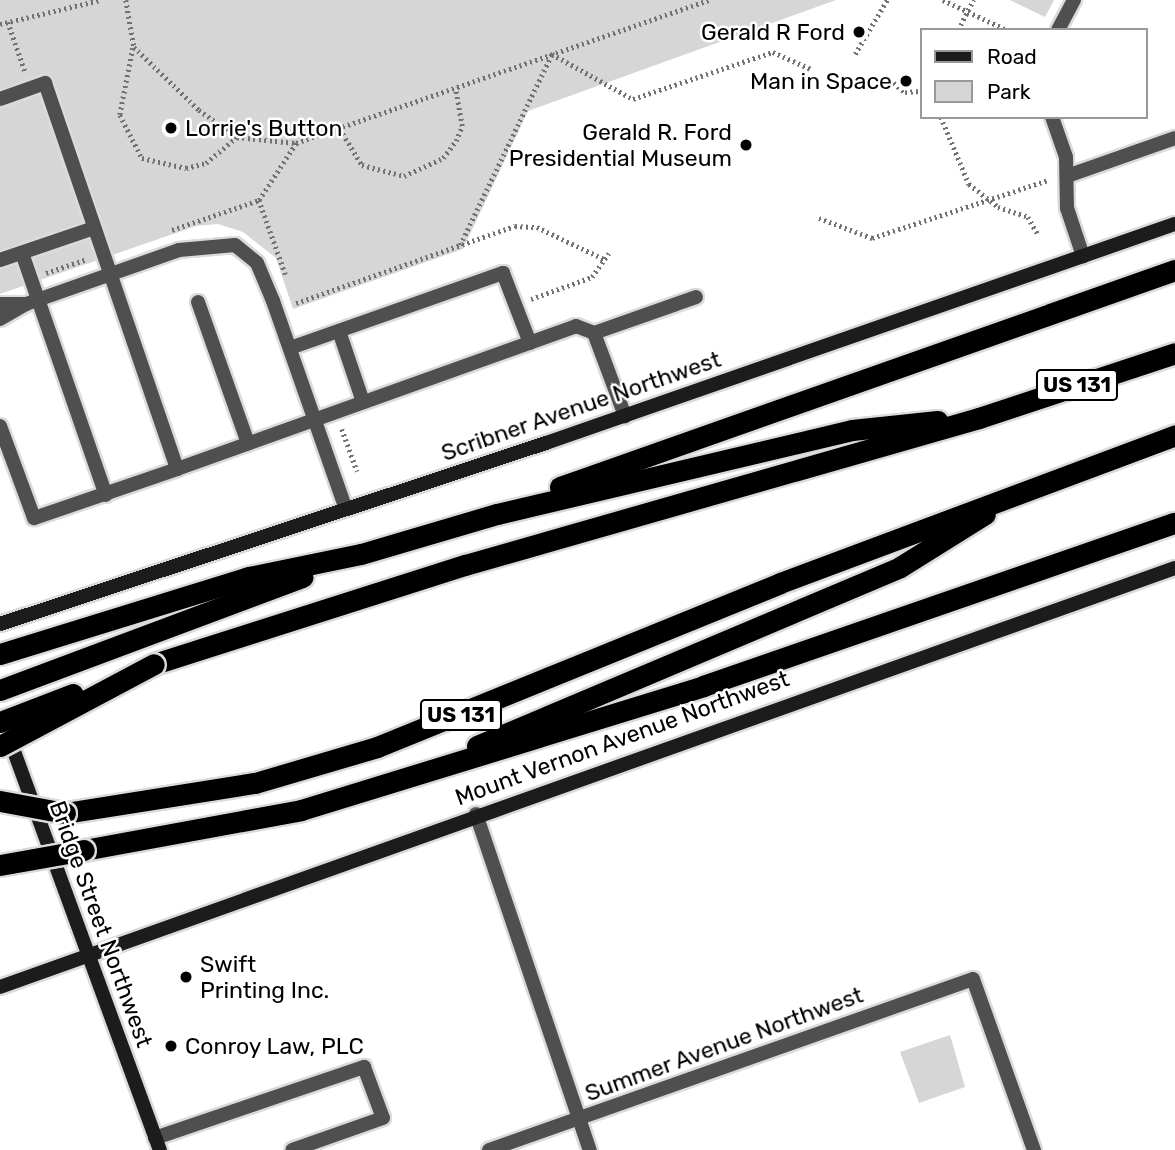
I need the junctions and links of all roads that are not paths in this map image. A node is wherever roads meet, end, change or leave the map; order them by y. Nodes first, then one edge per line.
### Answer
1 (1074, 0) edge
2 (1059, 28) edge
3 (0, 99) edge
4 (1053, 119) edge
5 (1175, 138) edge
6 (1067, 174) junction
7 (1175, 224) edge
8 (94, 228) junction
9 (22, 253) junction
10 (1083, 256) junction
11 (0, 260) edge
12 (1175, 270) edge
13 (108, 275) junction
14 (696, 297) dead end
15 (32, 301) junction
16 (198, 302) dead end
17 (0, 304) edge
18 (0, 319) edge
19 (339, 331) junction
20 (594, 333) junction
21 (530, 343) junction
22 (290, 348) junction
23 (1175, 353) edge
24 (363, 402) junction
25 (625, 416) junction
26 (979, 418) junction
27 (312, 420) junction
28 (0, 426) edge
29 (1175, 435) edge
30 (248, 443) junction
31 (177, 469) junction
32 (1021, 490) junction
33 (106, 495) junction
34 (346, 509) junction
35 (497, 514) junction
36 (1175, 523) edge
37 (361, 554) junction
38 (1175, 568) edge
39 (0, 624) edge
40 (0, 654) edge
41 (154, 664) junction
42 (0, 690) edge
43 (0, 713) edge
44 (0, 722) edge
45 (0, 746) edge
46 (425, 771) junction
47 (0, 801) edge
48 (65, 813) junction
49 (477, 814) junction
50 (0, 816) edge
51 (0, 850) edge
52 (84, 850) junction
53 (0, 865) edge
54 (87, 955) junction
55 (0, 987) edge
56 (580, 1120) junction
57 (158, 1144) edge
58 (292, 1150) edge
59 (489, 1150) edge
60 (590, 1150) edge
61 (1034, 1150) edge

1 - 2 street
3 - 8 street
4 - 6 street
5 - 6 street
6 - 10 street
7 - 10 street, Scribner Avenue Northwest
8 - 9 street
8 - 13 street
9 - 11 street
9 - 15 street
10 - 25 street, Scribner Avenue Northwest
12 - 35 highway
13 - 15 street
13 - 22 street
13 - 31 street
14 - 20 street
15 - 17 street
15 - 18 street
15 - 33 street
16 - 30 street
19 - 21 street
19 - 22 street
19 - 24 street
20 - 21 street
20 - 25 street
21 - 24 street
22 - 27 street
23 - 26 highway, US 131
24 - 27 street
25 - 34 street, Scribner Avenue Northwest
26 - 35 highway
26 - 41 highway, US 131
27 - 30 street
27 - 34 street
28 - 33 street
29 - 32 highway, US 131
30 - 31 street
31 - 33 street
32 - 46 highway
32 - 48 highway, US 131
34 - 39 street, Scribner Avenue Northwest
35 - 37 highway
36 - 46 highway
37 - 40 highway
37 - 42 highway
38 - 49 street, Mount Vernon Avenue Northwest
41 - 44 highway, US 131, bridge
41 - 45 highway, bridge
43 - 54 street, Bridge Street Northwest
46 - 52 highway
47 - 48 highway, bridge
48 - 50 highway, US 131, bridge
49 - 54 street, Mount Vernon Avenue Northwest
49 - 56 street
51 - 52 highway, bridge
52 - 53 highway, bridge
54 - 55 street, Mount Vernon Avenue Northwest
54 - 57 street, Bridge Street Northwest
56 - 59 street, Summer Avenue Northwest
56 - 60 street
56 - 61 street, Summer Avenue Northwest
57 - 58 street

